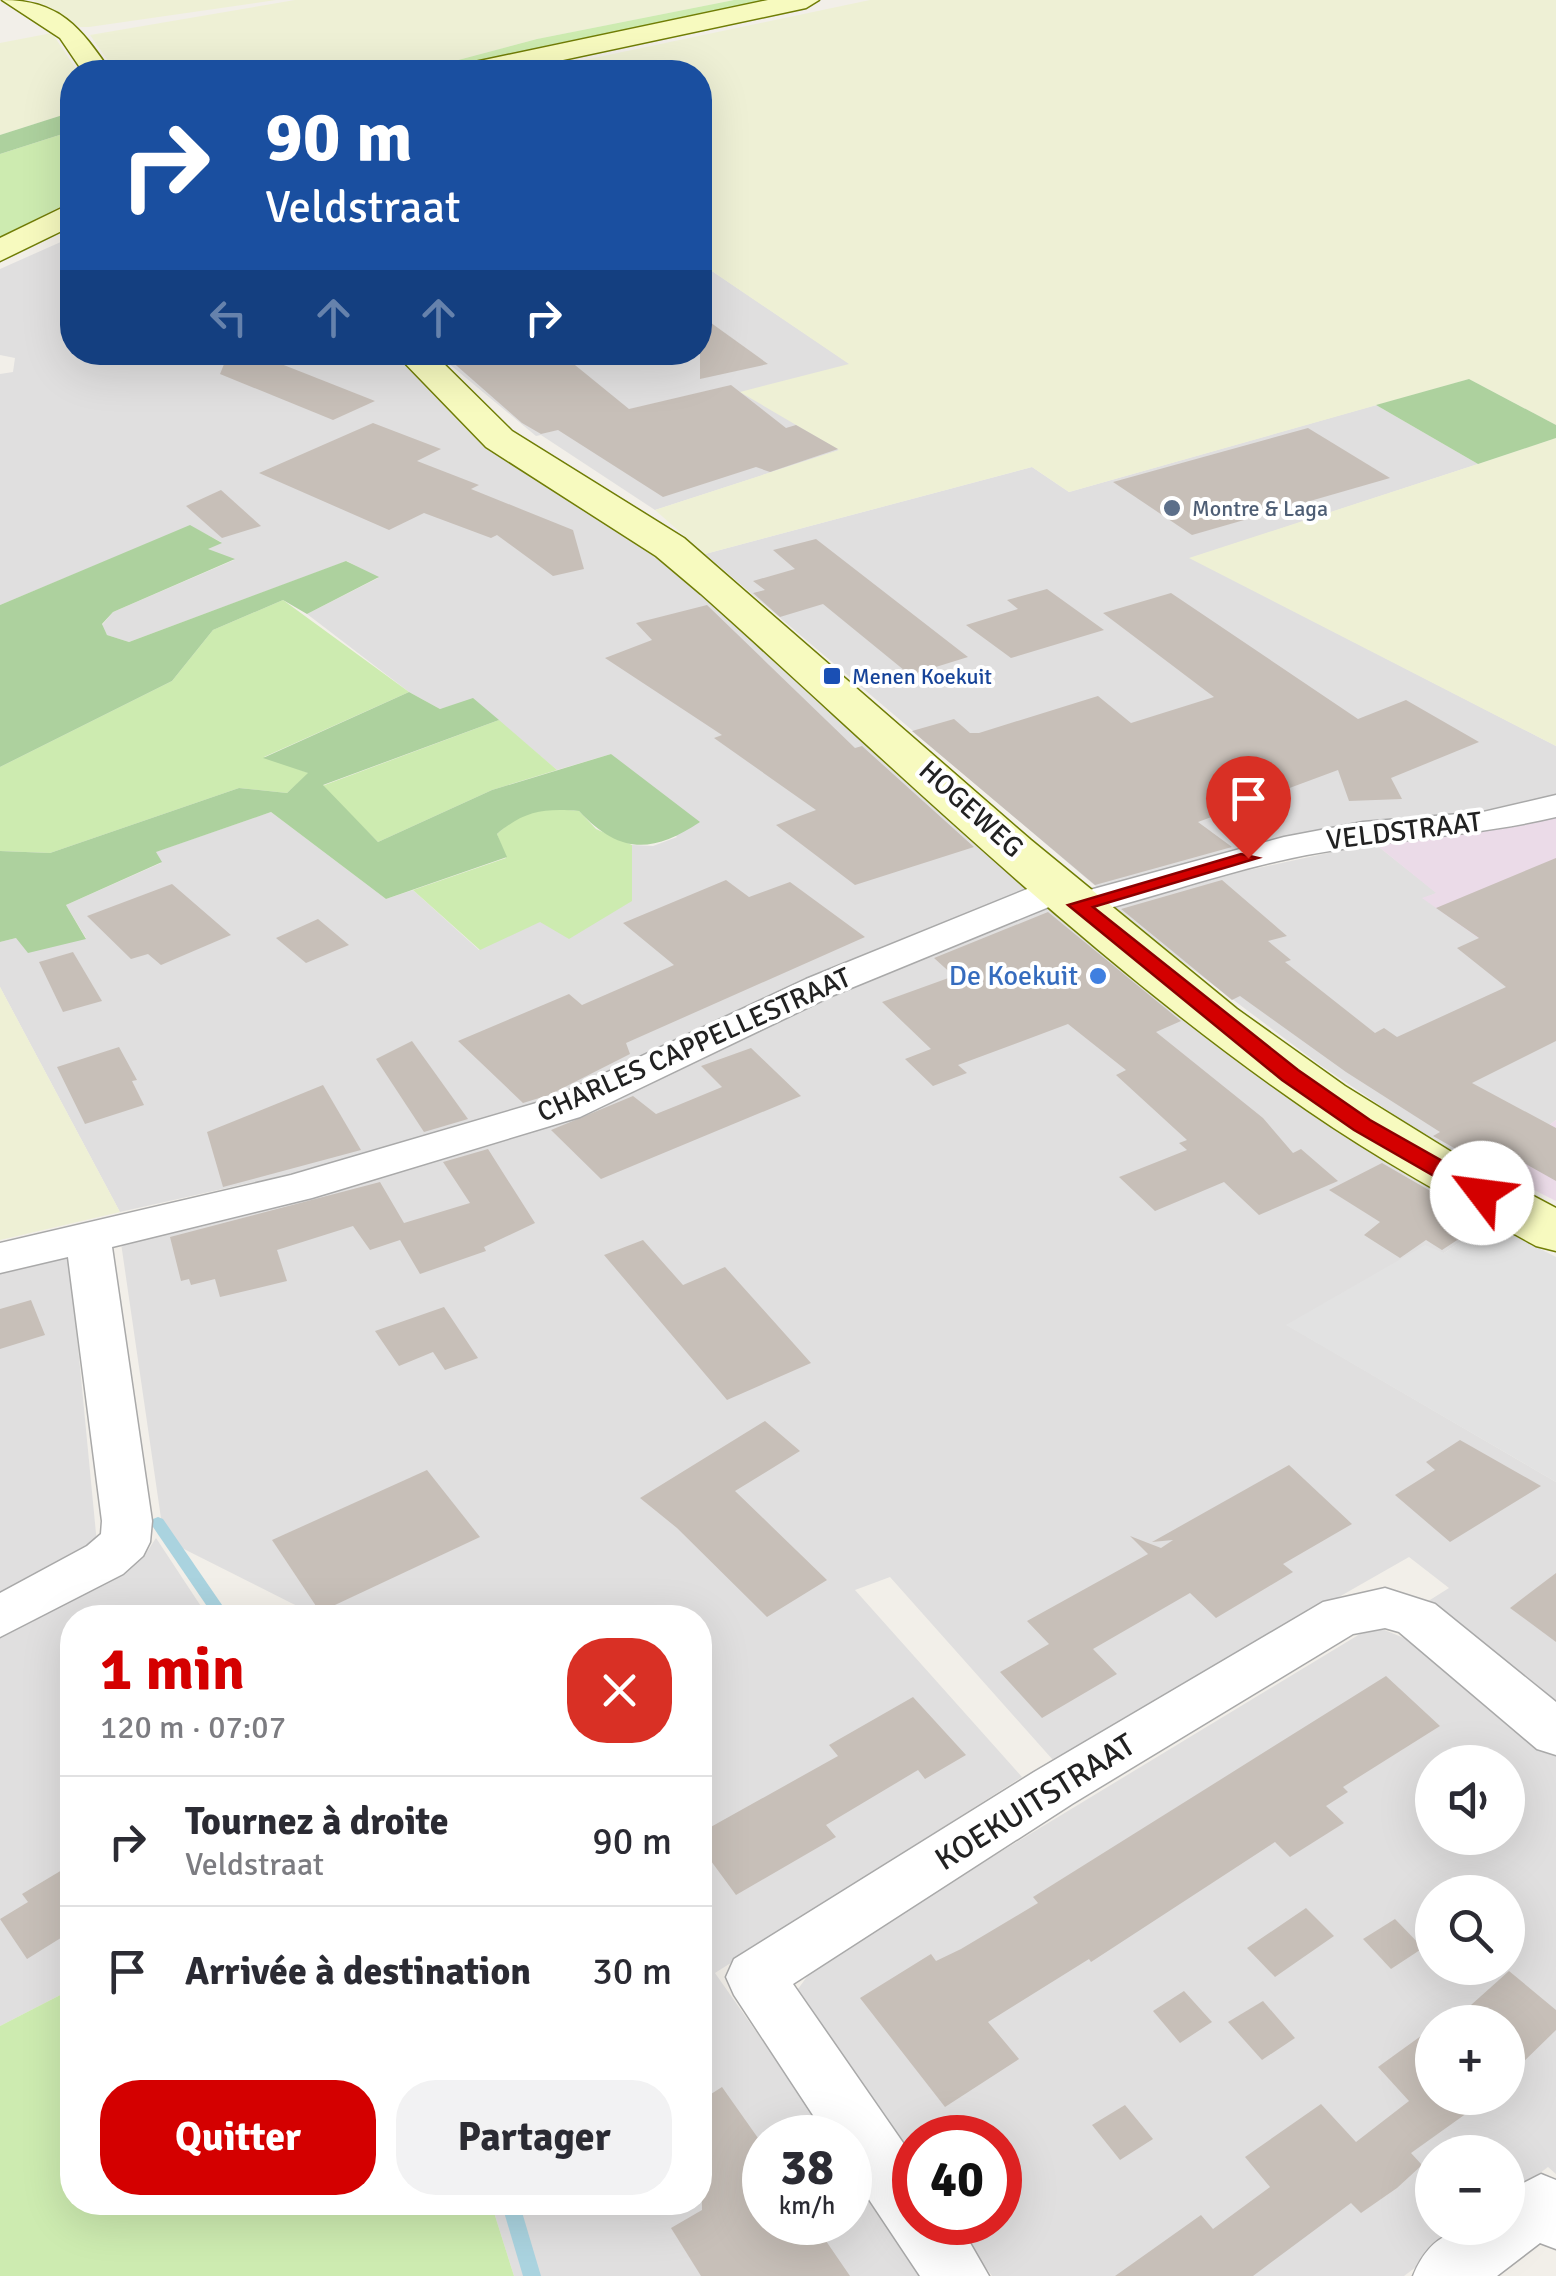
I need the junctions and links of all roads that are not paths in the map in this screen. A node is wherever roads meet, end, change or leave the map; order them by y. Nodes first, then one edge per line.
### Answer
1 (15, 0) edge
2 (806, 0) edge
3 (91, 60) edge
4 (520, 60) edge
5 (60, 219) edge
6 (60, 227) edge
7 (6, 248) edge
8 (424, 365) edge
9 (1556, 806) edge
10 (1069, 897) junction
11 (1556, 1232) edge
12 (88, 1236) junction
13 (0, 1258) edge
14 (0, 1617) edge
15 (1556, 1733) edge
16 (892, 2180) edge
17 (1556, 2219) edge
18 (936, 2245) edge
19 (957, 2276) edge
20 (1445, 2276) edge

1 - 3 street
2 - 4 street
5 - 7 street
6 - 7 street
8 - 10 street, HOGEWEG
9 - 10 street, VELDSTRAAT
10 - 11 street, HOGEWEG
10 - 12 street, CHARLES CAPPELLESTRAAT
12 - 13 street, CHARLES CAPPELLESTRAAT
12 - 14 street
15 - 16 street, KOEKUITSTRAAT
17 - 20 street
18 - 19 street

